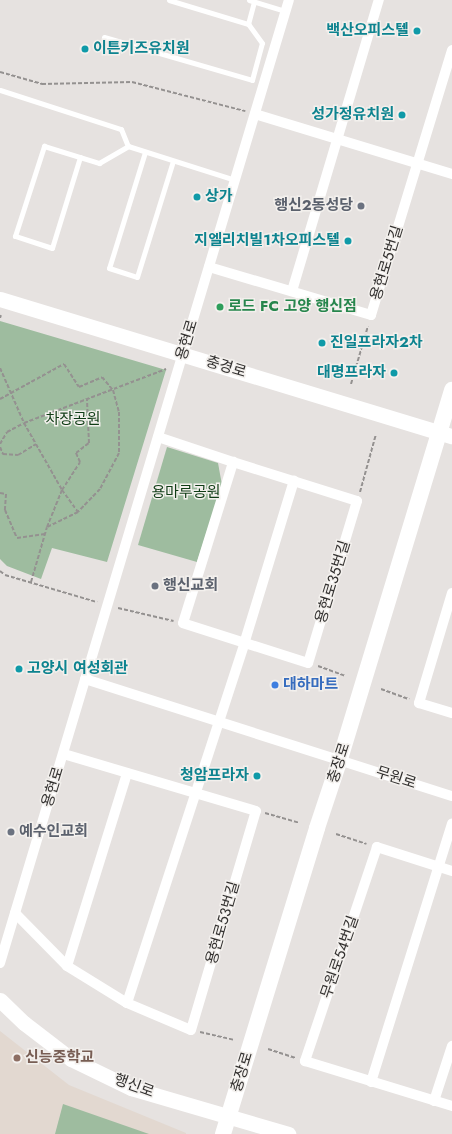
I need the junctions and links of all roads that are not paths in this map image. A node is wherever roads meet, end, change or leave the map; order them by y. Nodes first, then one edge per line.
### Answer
1 (169, 0) edge
2 (249, 0) edge
3 (289, 0) edge
4 (379, 0) edge
5 (254, 2) junction
6 (286, 11) junction
7 (248, 24) junction
8 (104, 37) dead end
9 (452, 50) edge
10 (0, 90) edge
11 (252, 113) junction
12 (338, 139) junction
13 (128, 146) junction
14 (145, 152) junction
15 (80, 157) junction
16 (173, 161) junction
17 (417, 163) junction
18 (452, 174) edge
19 (235, 180) junction
20 (209, 267) junction
21 (292, 291) junction
22 (0, 299) edge
23 (182, 354) junction
24 (452, 390) edge
25 (446, 434) edge
26 (158, 437) junction
27 (233, 462) junction
28 (294, 480) junction
29 (452, 593) edge
30 (244, 644) junction
31 (85, 680) junction
32 (452, 713) edge
33 (219, 722) junction
34 (63, 754) junction
35 (340, 759) junction
36 (127, 773) junction
37 (195, 793) junction
38 (452, 796) edge
39 (452, 823) edge
40 (438, 866) junction
41 (452, 871) edge
42 (15, 913) junction
43 (0, 963) edge
44 (67, 966) junction
45 (0, 1000) edge
46 (127, 1003) junction
47 (452, 1046) edge
48 (372, 1082) junction
49 (434, 1101) junction
50 (452, 1106) edge
51 (229, 1116) junction
52 (223, 1134) edge
53 (288, 1134) edge

1 - 7 lane
2 - 5 lane
3 - 6 street, 용현로
4 - 12 street
5 - 6 lane
5 - 7 lane
6 - 11 street, 용현로
7 - 8 lane
9 - 17 street, 용현로5번길
10 - 13 lane
11 - 12 street
11 - 19 street, 용현로
12 - 17 street
12 - 21 street
13 - 14 lane
13 - 15 lane
14 - 16 lane
14 - 16 lane
15 - 15 lane
16 - 19 lane
17 - 18 street
17 - 21 street, 용현로5번길
19 - 20 street, 용현로
20 - 21 street, 용현로5번길
20 - 23 street, 용현로
22 - 23 main road, 충경로
23 - 25 main road, 충경로
23 - 26 street, 용현로
24 - 25 main road, 충장로
25 - 35 main road, 충장로
26 - 27 street
26 - 31 street, 용현로
27 - 28 street
27 - 30 street
28 - 30 street
28 - 30 street, 용현로35번길
29 - 32 street
30 - 33 street
31 - 33 street
31 - 34 street, 용현로
33 - 35 street
33 - 37 street
34 - 36 street
34 - 42 street, 용현로
35 - 38 street, 무원로
35 - 51 main road, 충장로
36 - 37 street
36 - 44 street
37 - 46 street
37 - 46 street, 용현로53번길
39 - 40 street
40 - 41 street
40 - 48 street
40 - 48 street, 무원로54번길
42 - 43 street, 용현로
42 - 44 street
44 - 46 street
45 - 51 main road, 행신로
47 - 49 street
48 - 49 street
49 - 50 street
51 - 52 main road, 충장로
51 - 53 main road, 행신로

